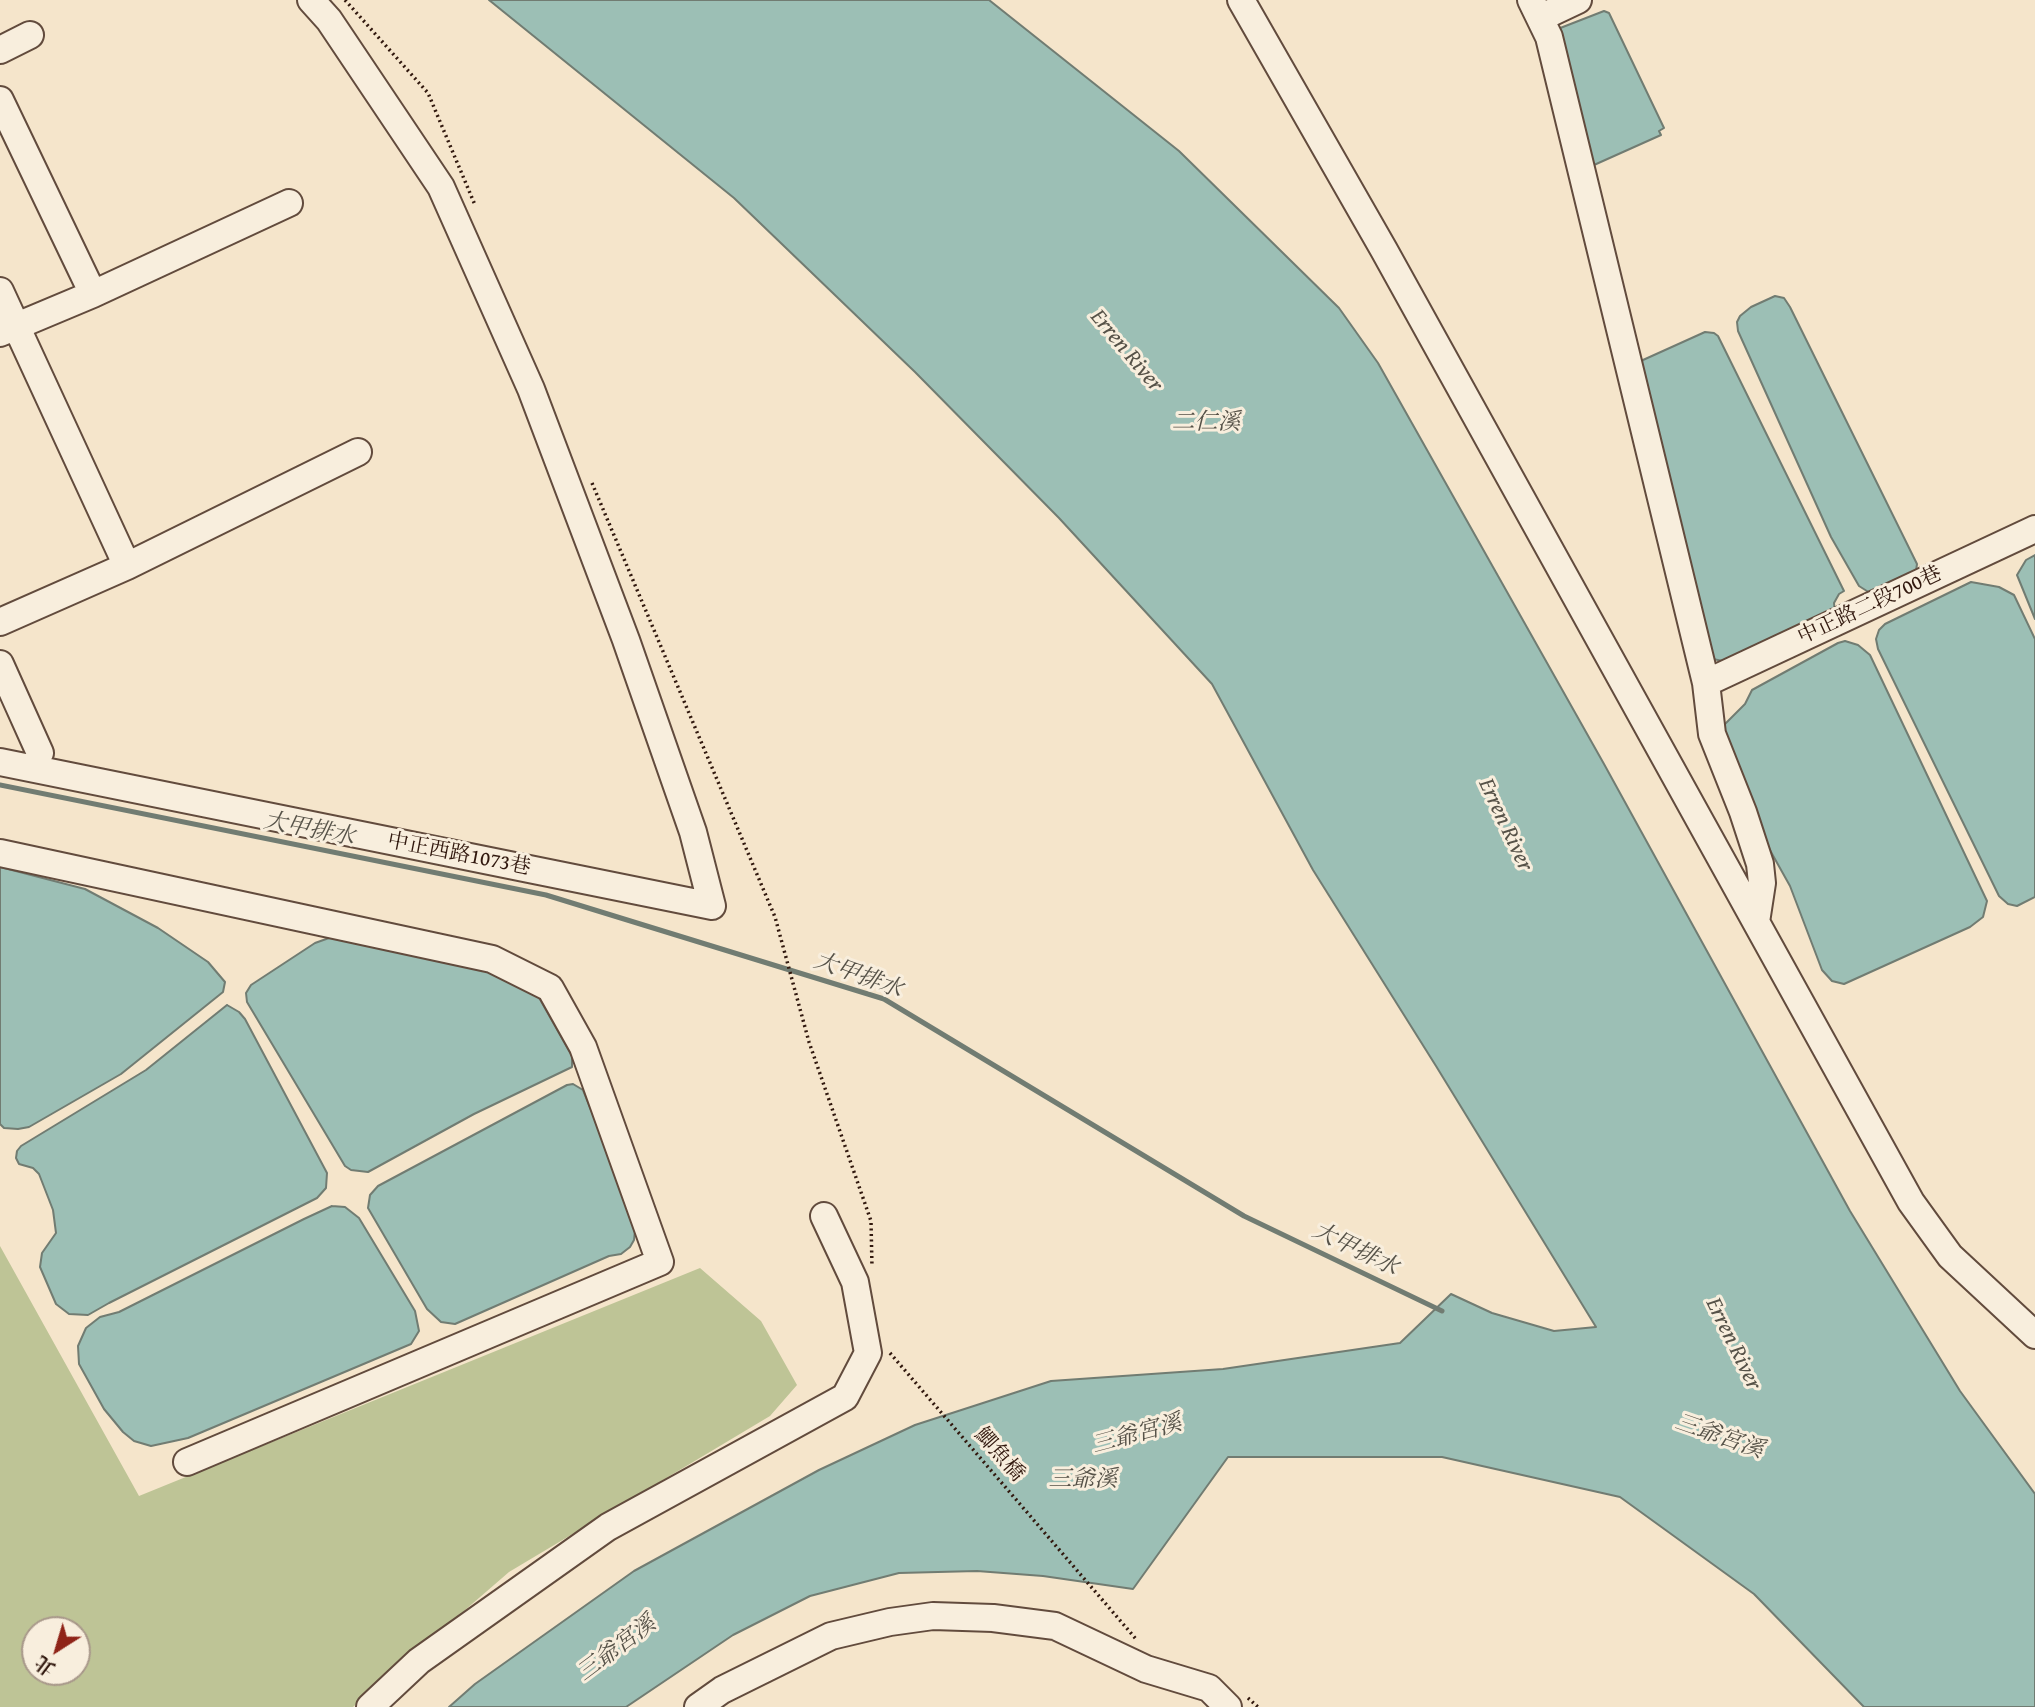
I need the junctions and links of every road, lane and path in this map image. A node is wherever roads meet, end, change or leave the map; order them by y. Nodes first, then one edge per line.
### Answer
1 (311, 0) edge
2 (1241, 0) edge
3 (1578, 0) edge
4 (1535, 9) edge
5 (30, 35) dead end
6 (0, 50) edge
7 (0, 100) edge
8 (289, 203) dead end
9 (0, 291) edge
10 (93, 294) junction
11 (8, 329) edge
12 (358, 452) dead end
13 (2035, 529) edge
14 (127, 566) junction
15 (0, 622) edge
16 (0, 664) edge
17 (1706, 683) junction
18 (40, 753) dead end
19 (0, 762) edge
20 (0, 853) edge
21 (775, 917) dead end
22 (1756, 922) junction
23 (824, 1216) dead end
24 (873, 1271) dead end
25 (2035, 1335) edge
26 (884, 1345) dead end
27 (187, 1462) dead end
28 (1144, 1649) dead end
29 (370, 1707) edge
30 (698, 1707) edge
31 (1228, 1707) edge

1 - 19 street, 中正西路1073巷
2 - 22 street
3 - 4 street
4 - 17 street
5 - 6 street
7 - 10 street
8 - 10 street
9 - 11 street
10 - 11 street
11 - 14 street
12 - 14 street
13 - 17 street, 中正路二段700巷
14 - 15 street
16 - 18 street
17 - 22 street
20 - 27 street
21 - 24 path
22 - 25 street
23 - 29 street
26 - 28 path, 鯽魚橋
30 - 31 street

